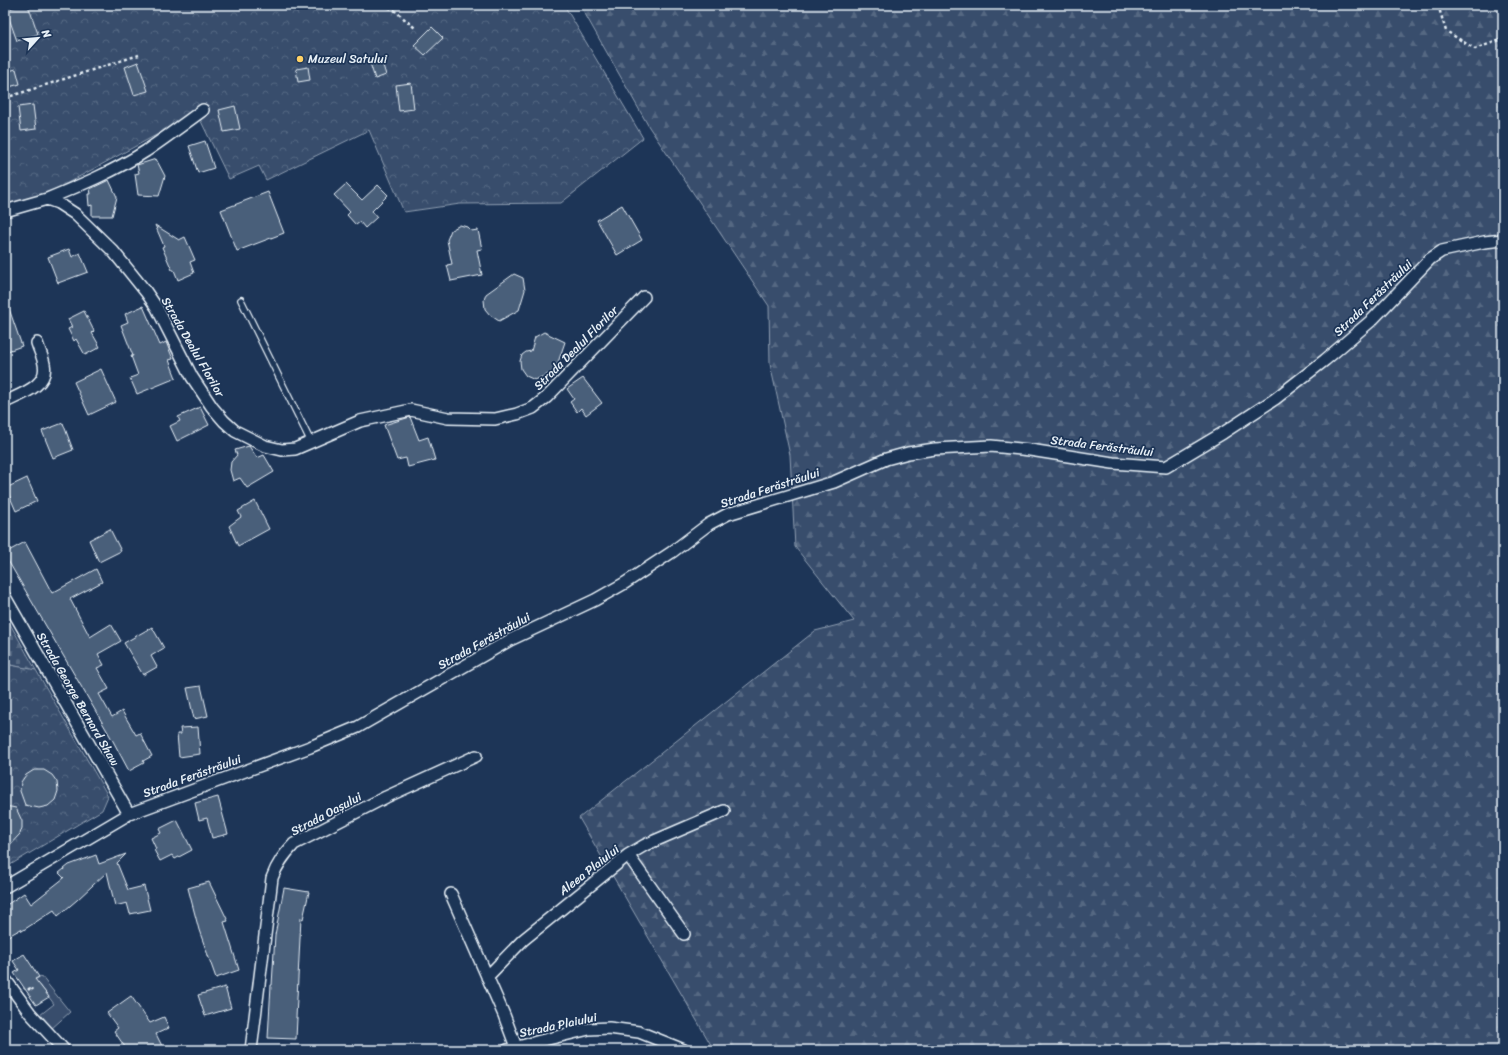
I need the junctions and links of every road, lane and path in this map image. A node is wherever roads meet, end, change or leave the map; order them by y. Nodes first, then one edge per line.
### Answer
1 (8, 5) edge
2 (384, 5) edge
3 (1438, 5) edge
4 (5, 6) edge
5 (415, 28) dead end
6 (1503, 39) edge
7 (139, 55) dead end
8 (5, 98) edge
9 (203, 110) dead end
10 (47, 199) junction
11 (5, 211) edge
12 (1503, 240) edge
13 (644, 297) dead end
14 (241, 300) dead end
15 (37, 343) dead end
16 (5, 402) edge
17 (311, 442) junction
18 (5, 597) edge
19 (476, 756) dead end
20 (724, 811) dead end
21 (129, 814) junction
22 (628, 856) junction
23 (5, 887) edge
24 (451, 894) dead end
25 (684, 934) dead end
26 (487, 977) junction
27 (5, 979) edge
28 (511, 1048) edge
29 (64, 1050) edge
30 (251, 1050) edge
31 (684, 1050) edge

1 - 4 lane
2 - 5 path
3 - 6 path
7 - 8 path
9 - 10 street
10 - 11 street
10 - 17 street, Strada Dealul Florilor
12 - 21 street, Strada Ferăstrăului
13 - 17 street, Strada Dealul Florilor
14 - 17 lane
15 - 16 street
18 - 21 street, Strada George Bernard Shaw
19 - 30 street, Strada Oașului
20 - 22 street, Aleea Plaiului
21 - 23 street, Strada Ferăstrăului
22 - 25 street
22 - 26 street, Aleea Plaiului
24 - 26 street
26 - 28 street
27 - 29 street
28 - 31 street, Strada Plaiului

